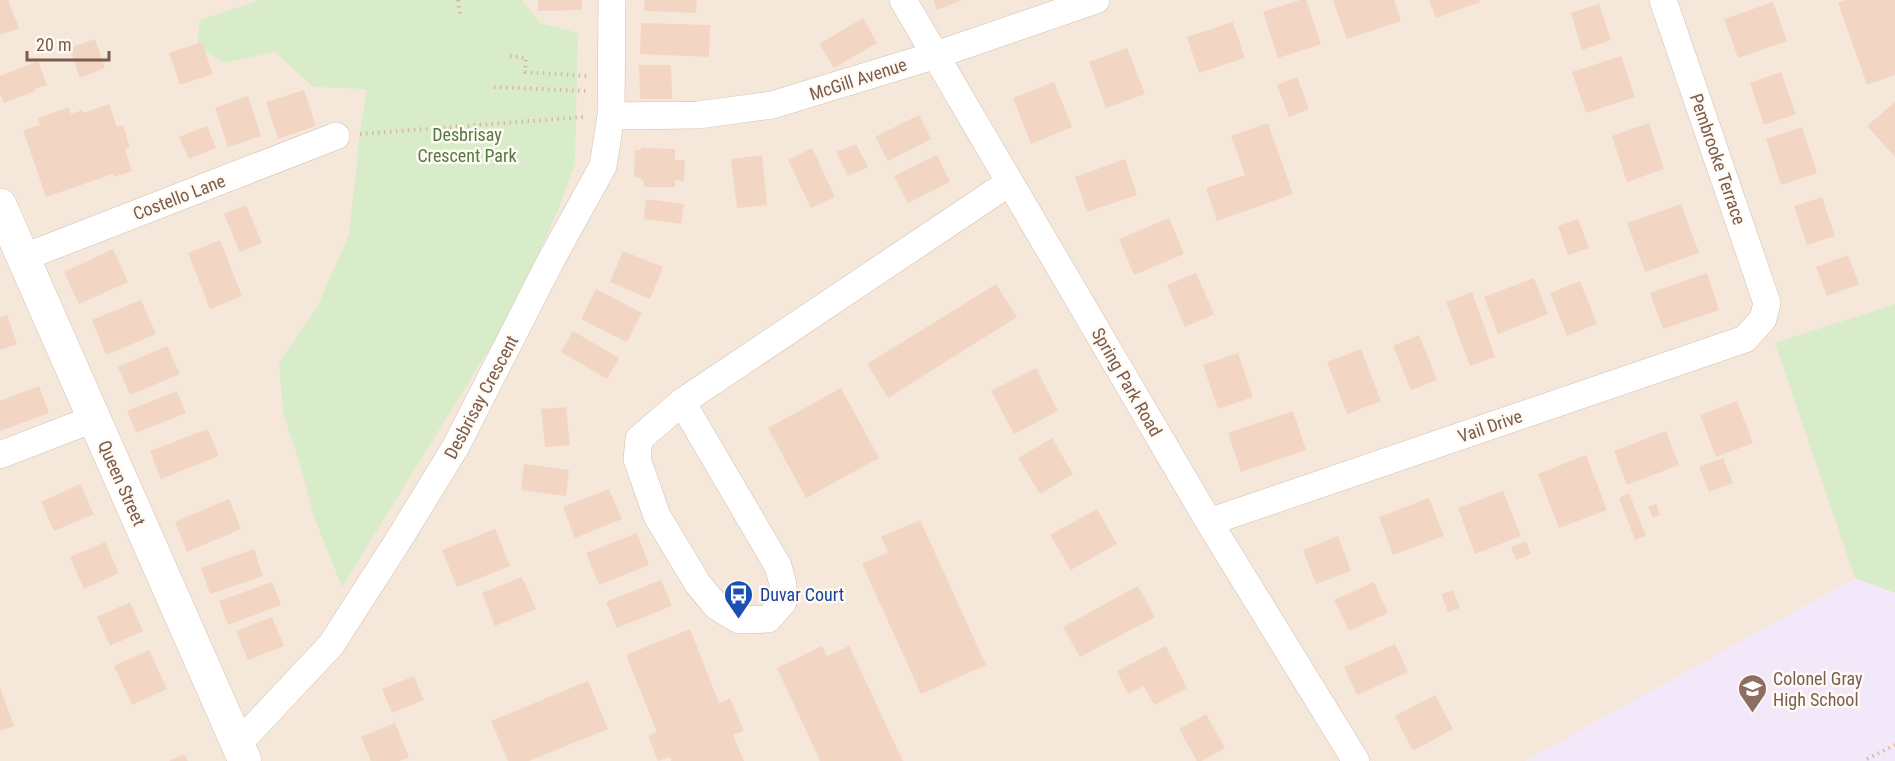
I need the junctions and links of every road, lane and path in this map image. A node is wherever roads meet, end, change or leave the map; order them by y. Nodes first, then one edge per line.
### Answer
1 (458, 0) edge
2 (612, 0) edge
3 (903, 0) edge
4 (1096, 0) edge
5 (1663, 0) edge
6 (460, 14) dead end
7 (936, 54) junction
8 (510, 56) dead end
9 (593, 77) dead end
10 (494, 87) dead end
11 (592, 92) dead end
12 (601, 117) junction
13 (336, 136) joint
14 (1010, 182) junction
15 (0, 205) edge
16 (22, 258) junction
17 (1763, 319) joint
18 (682, 402) junction
19 (93, 419) junction
20 (0, 455) edge
21 (1209, 522) junction
22 (1895, 745) edge
23 (241, 753) edge
24 (1868, 759) dead end
25 (1356, 761) edge

1 - 6 path
2 - 12 street, Desbrisay Crescent
3 - 7 street, Spring Park Road
4 - 7 street, McGill Avenue
5 - 17 street, Pembrooke Terrace
7 - 12 street, McGill Avenue
7 - 14 street, Spring Park Road
8 - 9 path
10 - 11 path
12 - 13 path
12 - 23 street, Desbrisay Crescent
13 - 16 street, Costello Lane
14 - 18 street
14 - 21 street, Spring Park Road
15 - 16 street, Queen Street
16 - 19 street, Queen Street
17 - 21 street, Vail Drive
18 - 18 street
19 - 20 street
19 - 23 street, Queen Street
21 - 25 street, Spring Park Road
22 - 24 path

